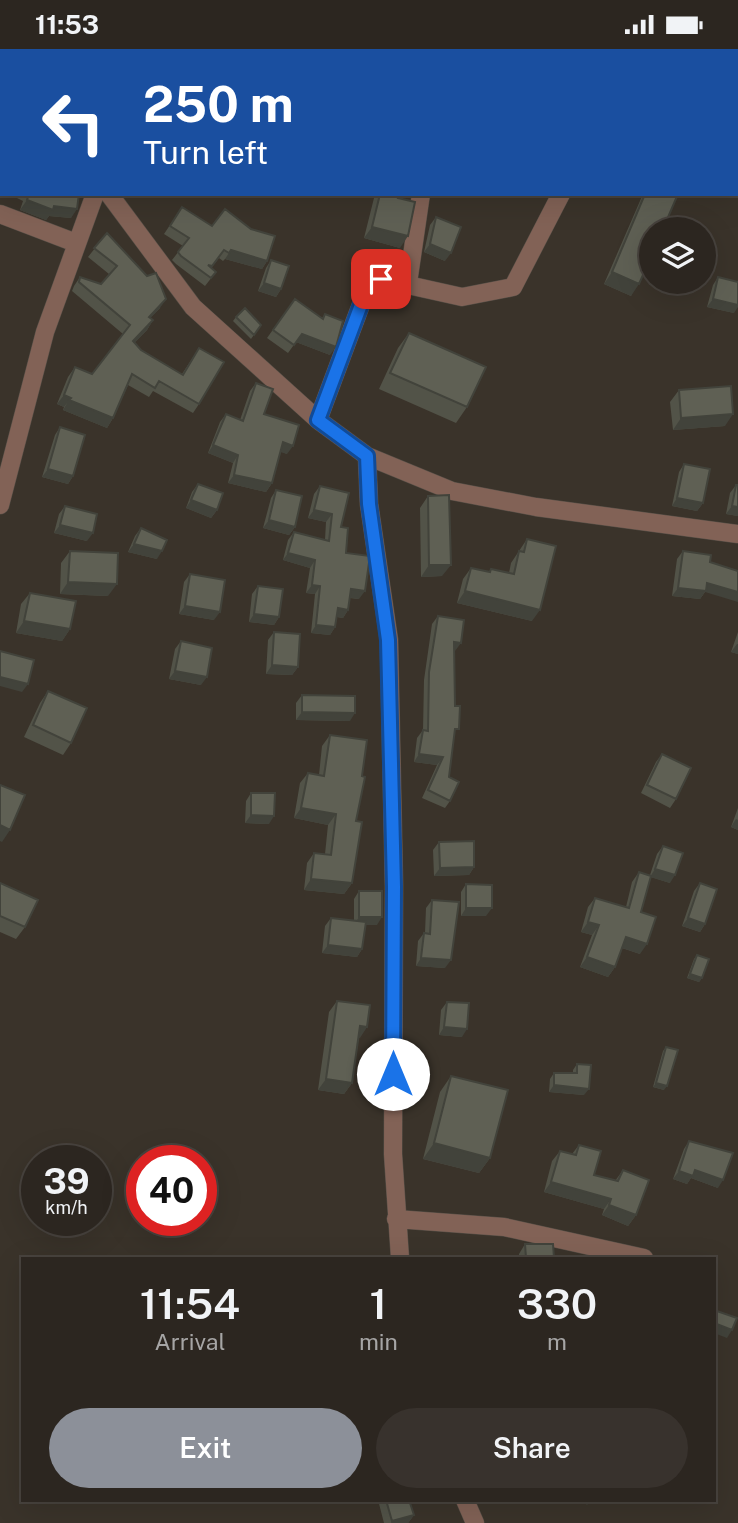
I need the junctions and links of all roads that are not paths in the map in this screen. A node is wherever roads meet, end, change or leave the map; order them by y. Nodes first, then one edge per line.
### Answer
1 (93, 196) edge
2 (110, 196) edge
3 (421, 196) edge
4 (560, 196) edge
5 (0, 214) edge
6 (76, 243) junction
7 (408, 283) junction
8 (318, 420) junction
9 (367, 456) junction
10 (0, 505) edge
11 (738, 534) edge
12 (396, 1219) junction
13 (400, 1257) edge
14 (639, 1257) edge
15 (466, 1502) edge
16 (475, 1523) edge

1 - 6 street
2 - 8 street
3 - 7 street
4 - 7 street
5 - 6 street
6 - 10 street
7 - 8 street
8 - 9 street
9 - 11 street
9 - 12 street
12 - 13 street
12 - 14 street
15 - 16 street

